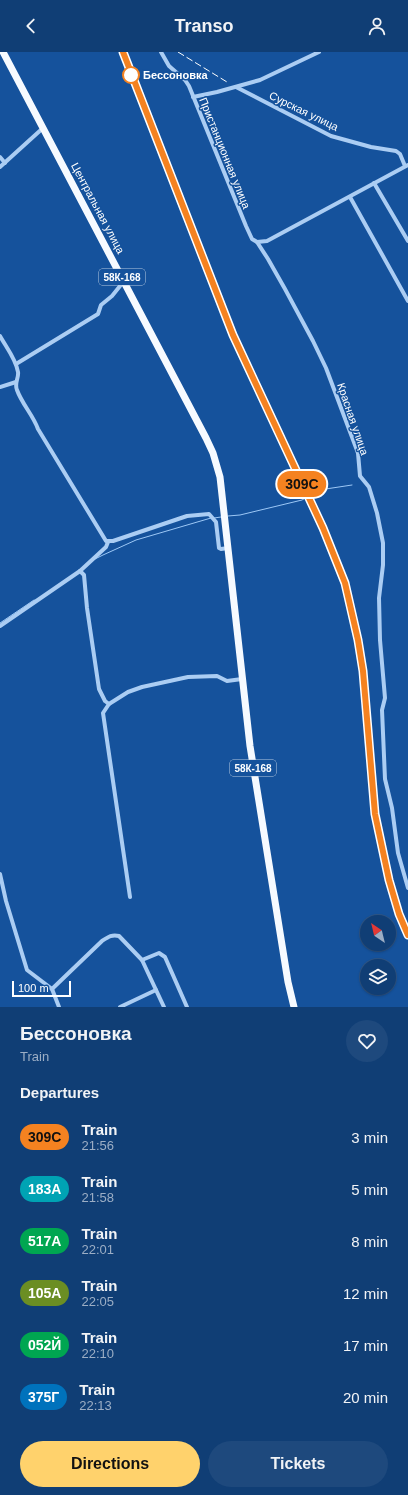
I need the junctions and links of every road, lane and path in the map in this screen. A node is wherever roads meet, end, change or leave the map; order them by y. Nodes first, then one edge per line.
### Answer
1 (3, 52) edge
2 (161, 52) edge
3 (320, 52) edge
4 (236, 87) junction
5 (193, 98) junction
6 (43, 128) junction
7 (0, 157) edge
8 (5, 163) junction
9 (407, 165) edge
10 (0, 167) edge
11 (374, 183) junction
12 (350, 197) junction
13 (408, 241) edge
14 (257, 242) junction
15 (124, 280) junction
16 (408, 301) edge
17 (0, 336) edge
18 (16, 364) junction
19 (16, 382) junction
20 (0, 387) edge
21 (108, 542) junction
22 (228, 548) junction
23 (80, 570) junction
24 (0, 626) edge
25 (242, 679) junction
26 (109, 704) junction
27 (0, 874) edge
28 (408, 888) edge
29 (130, 897) dead end
30 (142, 960) junction
31 (52, 989) junction
32 (156, 990) junction
33 (59, 1007) edge
34 (120, 1007) edge
35 (164, 1007) edge
36 (187, 1007) edge
37 (294, 1007) edge

1 - 6 main road, Центральная улица / 58К-168
2 - 5 street, Пристанционная улица
3 - 4 street
4 - 5 street
4 - 9 street, Сурская улица
5 - 14 street, Пристанционная улица
6 - 8 street
6 - 15 main road, Центральная улица / 58К-168
7 - 8 street
8 - 10 street
9 - 11 street, Сурская улица
11 - 12 street, Сурская улица
11 - 13 street
12 - 14 street, Сурская улица
12 - 16 street
14 - 28 street, Красная улица
15 - 18 street
15 - 22 main road, Центральная улица / 58К-168
17 - 18 street
18 - 19 street
19 - 20 street
19 - 21 street
21 - 22 street
21 - 23 street
22 - 25 main road, 58К-168
23 - 24 street
23 - 26 street
25 - 26 street
25 - 37 main road, 58К-168
26 - 29 street
27 - 31 street
30 - 31 street
30 - 32 street
30 - 36 street
31 - 33 street
32 - 34 street
32 - 35 street

